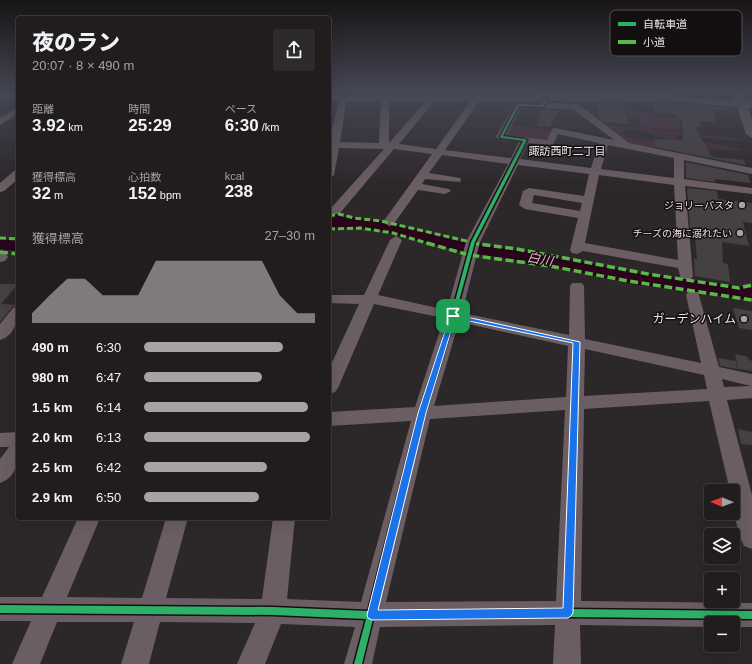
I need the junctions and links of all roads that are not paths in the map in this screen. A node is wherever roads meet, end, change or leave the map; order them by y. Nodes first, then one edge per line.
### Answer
1 (337, 123) edge
2 (387, 123) edge
3 (410, 123) edge
4 (460, 123) edge
5 (508, 123) edge
6 (598, 123) edge
7 (751, 123) edge
8 (752, 134) edge
9 (525, 140) junction
10 (604, 141) junction
11 (332, 145) edge
12 (388, 146) junction
13 (628, 146) junction
14 (440, 151) junction
15 (331, 155) edge
16 (679, 156) junction
17 (515, 161) junction
18 (595, 171) junction
19 (752, 171) edge
20 (16, 175) edge
21 (423, 175) junction
22 (456, 180) dead end
23 (679, 182) junction
24 (415, 186) junction
25 (0, 190) edge
26 (16, 190) edge
27 (445, 191) dead end
28 (752, 191) edge
29 (588, 200) junction
30 (331, 211) edge
31 (585, 215) junction
32 (389, 222) dead end
33 (396, 240) dead end
34 (577, 286) dead end
35 (693, 295) dead end
36 (331, 299) edge
37 (369, 300) junction
38 (16, 313) edge
39 (453, 316) junction
40 (1, 332) edge
41 (577, 342) junction
42 (711, 372) junction
43 (752, 380) edge
44 (331, 384) edge
45 (752, 392) edge
46 (716, 394) junction
47 (574, 404) junction
48 (422, 413) junction
49 (331, 420) edge
50 (16, 439) edge
51 (0, 440) edge
52 (16, 453) edge
53 (0, 475) edge
54 (88, 520) edge
55 (176, 520) edge
56 (284, 520) edge
57 (752, 539) edge
58 (0, 609) edge
59 (48, 610) junction
60 (273, 611) junction
61 (151, 612) junction
62 (568, 613) junction
63 (372, 615) junction
64 (752, 615) edge
65 (26, 664) edge
66 (135, 664) edge
67 (251, 664) edge
68 (358, 664) edge
69 (567, 664) edge

1 - 11 street
2 - 12 street
3 - 12 street
4 - 14 street
5 - 9 street
6 - 13 street
7 - 8 main road
9 - 10 street
9 - 17 street
10 - 13 street
10 - 18 street
11 - 12 street
11 - 15 street
12 - 14 street
12 - 30 street
13 - 16 street
14 - 17 street
14 - 21 street
16 - 19 street
16 - 23 street
17 - 18 street
17 - 39 street
18 - 23 street
18 - 29 street
20 - 25 street
21 - 22 street
21 - 24 street
23 - 28 street
23 - 31 street
24 - 27 street
24 - 32 street
25 - 26 street
29 - 31 street
29 - 31 street
33 - 37 street
34 - 41 street
35 - 42 street
36 - 37 street
37 - 39 street
37 - 44 street
38 - 40 street
39 - 41 street
39 - 48 street
41 - 42 street
41 - 47 street
42 - 43 street
42 - 46 street
45 - 46 street
46 - 47 street
46 - 57 street
47 - 48 street
47 - 62 street
48 - 49 street
48 - 63 street
50 - 51 street
52 - 53 street
54 - 59 street
55 - 61 street
56 - 60 street
58 - 59 street
59 - 61 street
59 - 65 street
60 - 61 street
60 - 63 street
60 - 67 street
61 - 66 street
62 - 63 street
62 - 64 street
62 - 69 street
63 - 68 street

